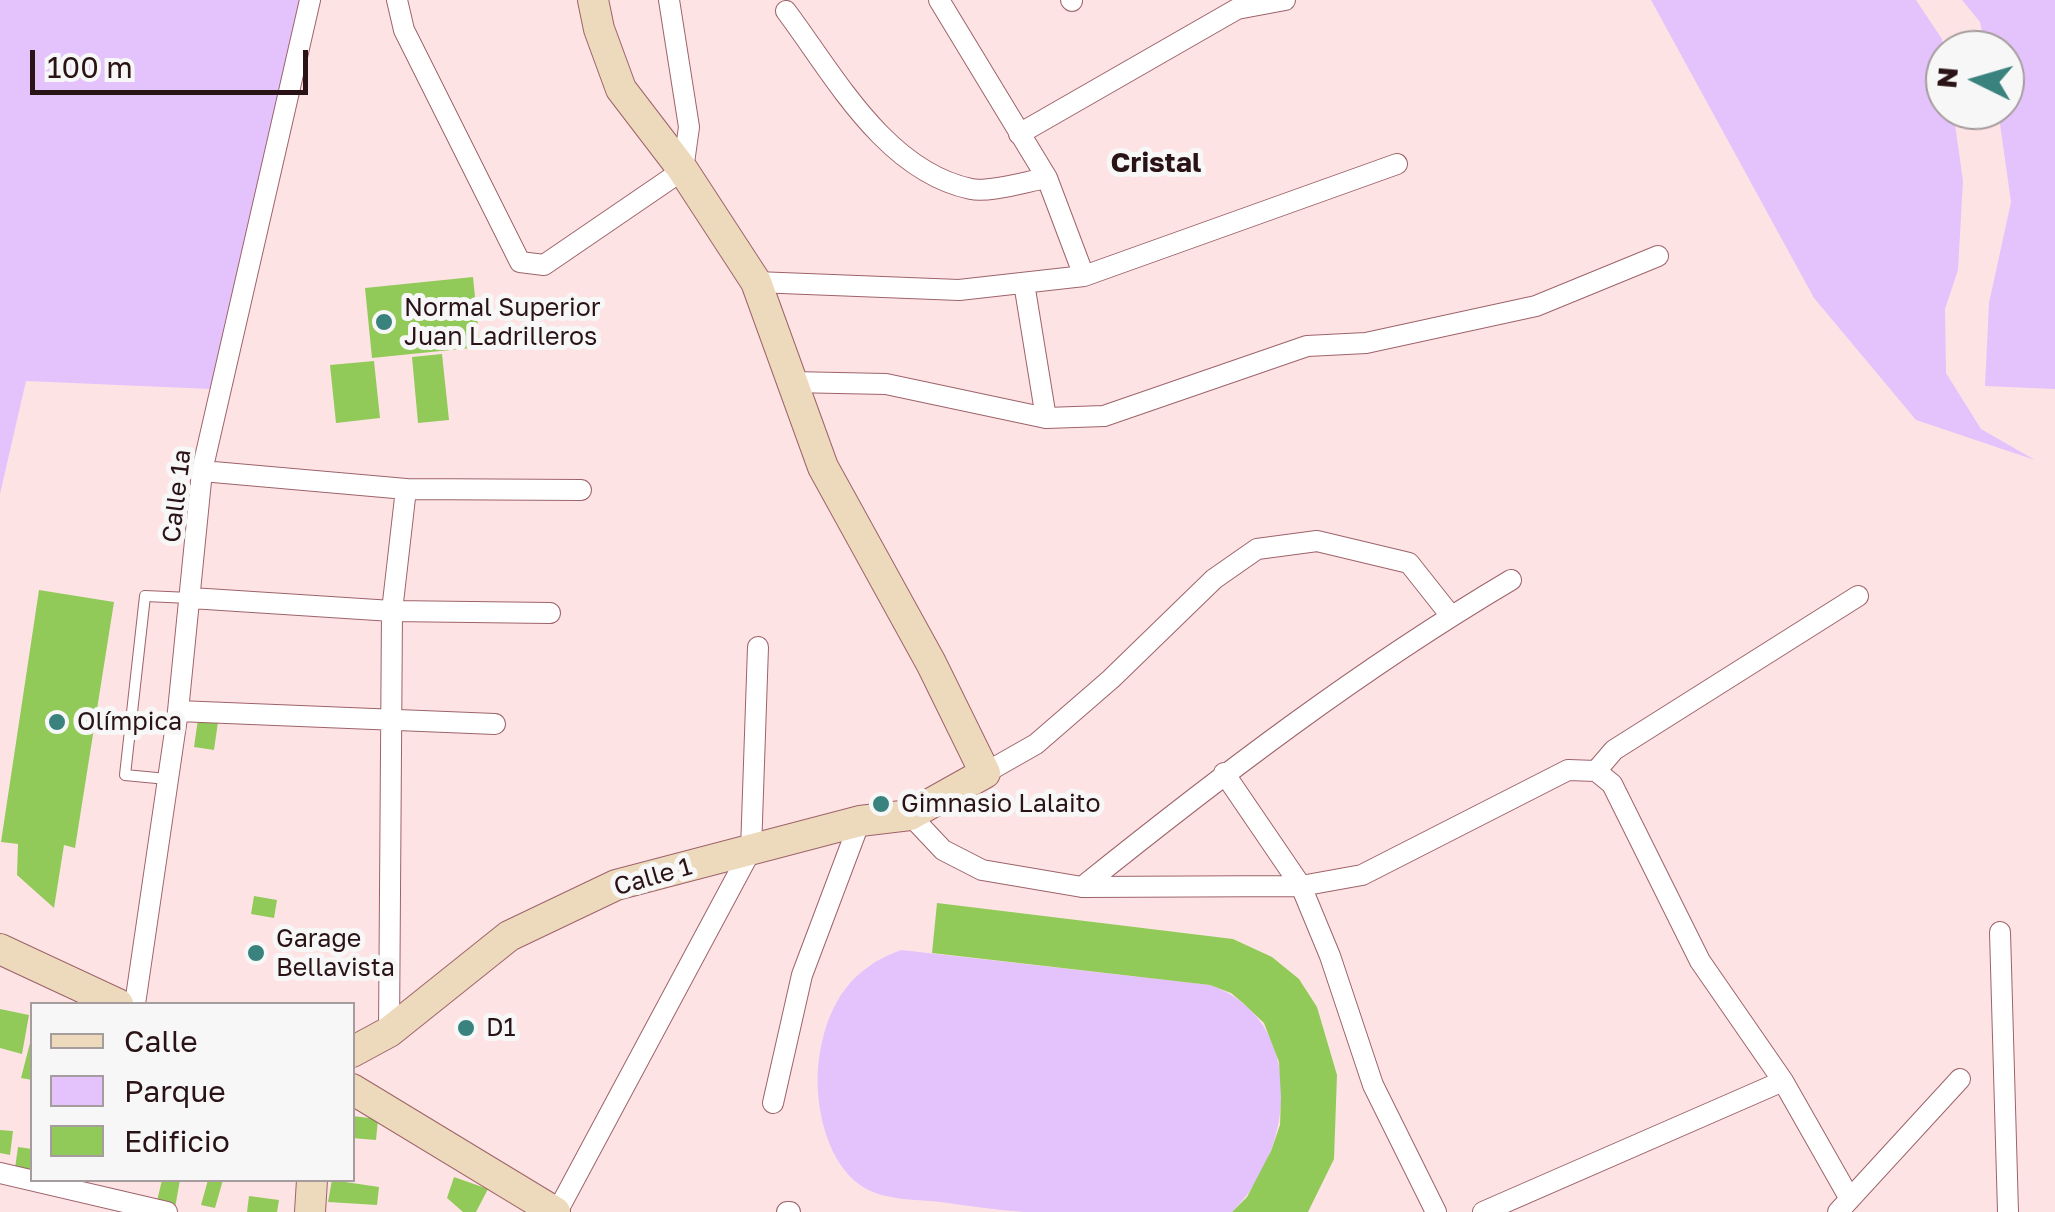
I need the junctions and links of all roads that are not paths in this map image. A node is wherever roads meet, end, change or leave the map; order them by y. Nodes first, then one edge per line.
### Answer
1 (310, 0) edge
2 (398, 0) edge
3 (593, 0) edge
4 (669, 0) edge
5 (939, 0) edge
6 (1285, 0) edge
7 (1263, 2) edge
8 (786, 10) dead end
9 (1019, 134) junction
10 (1397, 164) dead end
11 (684, 170) junction
12 (1047, 178) junction
13 (1658, 256) dead end
14 (1084, 276) junction
15 (756, 282) junction
16 (1024, 283) junction
17 (791, 382) junction
18 (1046, 418) junction
19 (202, 471) junction
20 (406, 489) junction
21 (581, 490) dead end
22 (1511, 580) dead end
23 (1858, 596) dead end
24 (191, 598) junction
25 (392, 611) junction
26 (550, 614) dead end
27 (1451, 616) junction
28 (758, 647) dead end
29 (178, 711) junction
30 (393, 721) junction
31 (494, 724) dead end
32 (1596, 771) junction
33 (985, 772) junction
34 (1224, 773) junction
35 (168, 780) junction
36 (910, 815) junction
37 (860, 821) junction
38 (751, 850) junction
39 (1302, 886) junction
40 (1082, 887) junction
41 (2000, 932) dead end
42 (0, 950) edge
43 (114, 1002) edge
44 (135, 1002) edge
45 (389, 1032) junction
46 (355, 1050) edge
47 (1960, 1079) dead end
48 (1783, 1081) junction
49 (355, 1091) edge
50 (772, 1102) dead end
51 (0, 1174) edge
52 (30, 1181) edge
53 (35, 1182) edge
54 (312, 1182) edge
55 (97, 1196) edge
56 (1844, 1205) edge
57 (167, 1212) edge
58 (310, 1212) edge
59 (556, 1212) edge
60 (1436, 1212) edge
61 (1483, 1212) edge
62 (2008, 1212) edge

1 - 19 street, Calle 1a
2 - 11 street
3 - 11 main road
4 - 11 street
5 - 9 street
6 - 7 street
7 - 9 street
8 - 12 street
9 - 12 street
10 - 14 street
11 - 15 main road
12 - 14 street
13 - 18 street
14 - 16 street
15 - 16 street
15 - 17 main road
16 - 18 street
17 - 18 street
17 - 33 main road
19 - 20 street
19 - 24 street, Calle 1a
20 - 21 street
20 - 25 street
22 - 27 street
23 - 32 street
24 - 25 street
24 - 29 street, Calle 1a
24 - 35 lane
25 - 26 street
25 - 30 street
27 - 33 street
27 - 34 street
28 - 38 street
29 - 30 street
29 - 35 street, Calle 1a
30 - 31 street
30 - 45 street
32 - 39 street
32 - 48 street
33 - 36 main road, Calle 1
34 - 39 street
34 - 40 street
35 - 44 street, Calle 1a
36 - 37 main road, Calle 1
36 - 40 street
37 - 38 main road, Calle 1
37 - 50 street
38 - 45 main road, Calle 1
38 - 59 street
39 - 40 street
39 - 60 street
41 - 62 street
42 - 43 main road
45 - 46 main road, Calle 1
47 - 56 street
48 - 56 street
48 - 61 street
49 - 59 main road
51 - 52 street
53 - 55 street
54 - 58 main road
55 - 57 street

